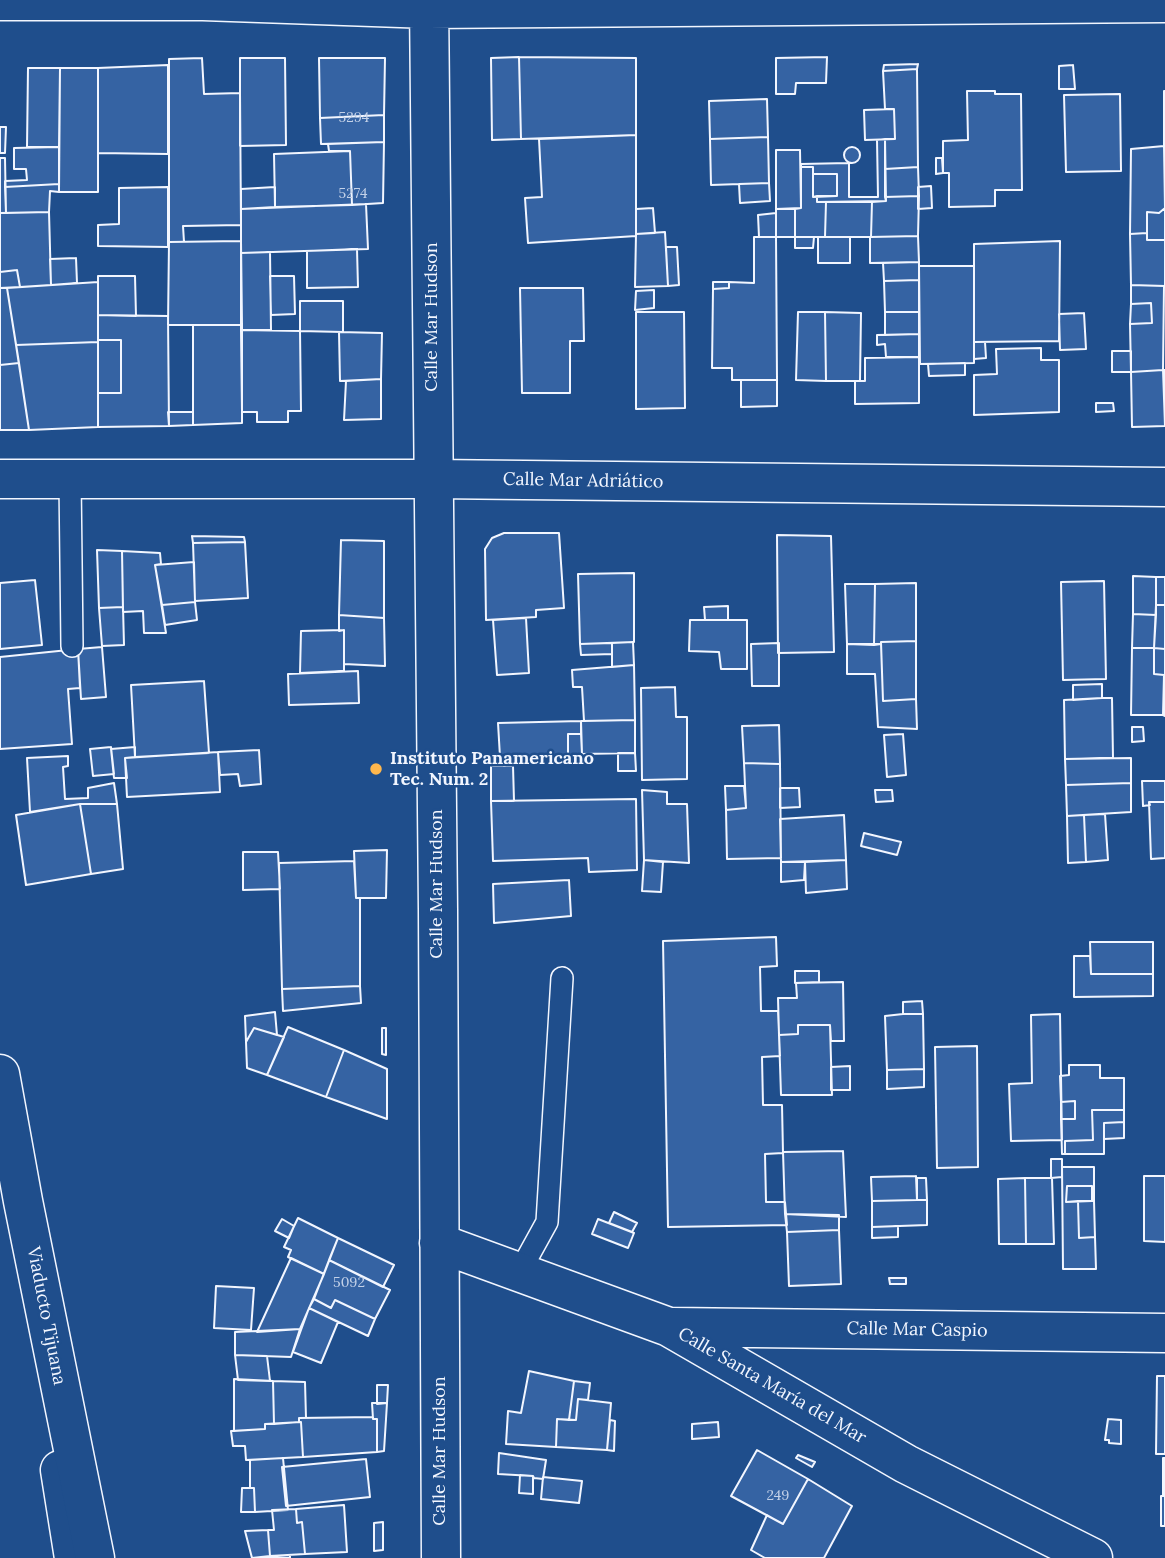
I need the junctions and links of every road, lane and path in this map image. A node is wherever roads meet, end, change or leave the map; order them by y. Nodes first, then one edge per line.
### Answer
1 (0, 1) edge
2 (1165, 3) edge
3 (429, 4) edge
4 (0, 479) edge
5 (70, 479) junction
6 (433, 479) junction
7 (1165, 487) edge
8 (72, 646) dead end
9 (562, 978) dead end
10 (0, 1074) edge
11 (0, 1111) edge
12 (439, 1243) junction
13 (520, 1271) junction
14 (669, 1326) junction
15 (1165, 1333) edge
16 (74, 1558) edge
17 (95, 1558) edge
18 (441, 1558) edge
19 (1093, 1558) edge

1 - 3 main road
2 - 3 main road
3 - 6 main road, Calle Mar Hudson
4 - 5 main road, Calle Mar Adriático
5 - 6 main road, Calle Mar Adriático
5 - 8 lane
6 - 7 main road, Calle Mar Adriático
6 - 12 main road, Calle Mar Hudson
9 - 13 lane
10 - 17 main road, Viaducto Tijuana
11 - 16 main road
12 - 13 main road, Calle Santa María del Mar
12 - 18 main road, Calle Mar Hudson
13 - 14 main road, Calle Santa María del Mar
14 - 15 main road, Calle Mar Caspio
14 - 19 main road, Calle Santa María del Mar

